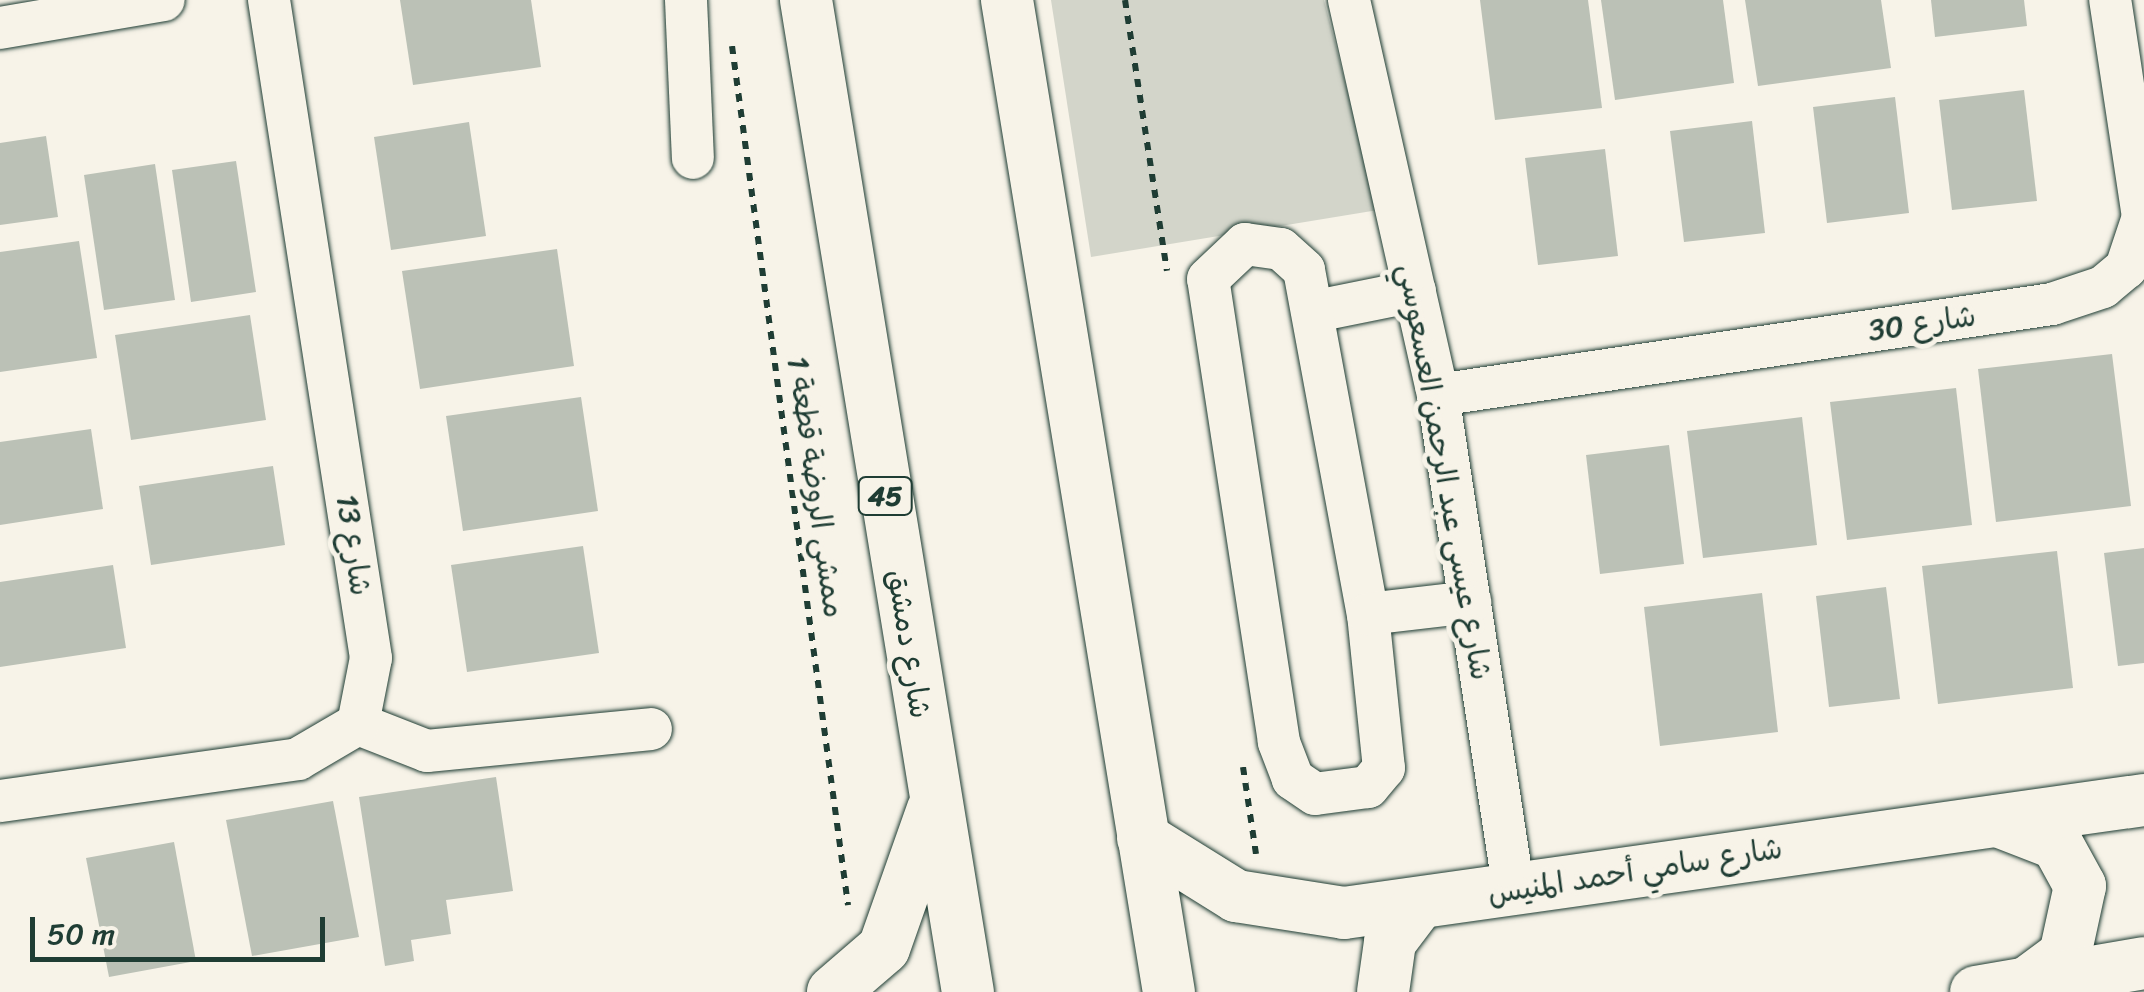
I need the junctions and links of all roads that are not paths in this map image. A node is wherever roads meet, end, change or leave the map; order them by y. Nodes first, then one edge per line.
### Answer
1 (164, 0) edge
2 (269, 0) edge
3 (686, 0) edge
4 (806, 0) edge
5 (1008, 0) edge
6 (1349, 0) edge
7 (2110, 0) edge
8 (0, 28) edge
9 (693, 158) dead end
10 (2135, 273) edge
11 (1415, 291) junction
12 (1316, 311) junction
13 (1438, 395) junction
14 (1470, 602) junction
15 (1368, 614) junction
16 (358, 724) junction
17 (651, 729) dead end
18 (2144, 800) edge
19 (0, 801) edge
20 (935, 802) junction
21 (1990, 820) junction
22 (1143, 838) junction
23 (1513, 888) junction
24 (1417, 906) junction
25 (2144, 963) edge
26 (2027, 983) junction
27 (833, 992) edge
28 (968, 992) edge
29 (1169, 992) edge
30 (1383, 992) edge
31 (1976, 992) edge

1 - 8 street
2 - 16 street, شارع 13
3 - 9 street
4 - 20 main road, شارع دمشق / 45
5 - 22 main road
6 - 11 street, شارع عيسى عبد الرحمن العسعوسي
7 - 10 street, شارع 30
10 - 13 street, شارع 30
11 - 12 street
11 - 13 street, شارع عيسى عبد الرحمن العسعوسي
12 - 15 street
12 - 15 street
13 - 14 street, شارع عيسى عبد الرحمن العسعوسي
14 - 15 street
14 - 23 street, شارع عيسى عبد الرحمن العسعوسي
16 - 17 street
16 - 19 street
18 - 21 main road, شارع سامي أحمد المنيس
20 - 27 main road
20 - 28 main road, شارع دمشق / 45
21 - 23 main road, شارع سامي أحمد المنيس
21 - 26 main road
22 - 24 main road, شارع سامي أحمد المنيس
22 - 29 main road
23 - 24 main road, شارع سامي أحمد المنيس
24 - 30 main road
25 - 26 main road
26 - 31 main road

